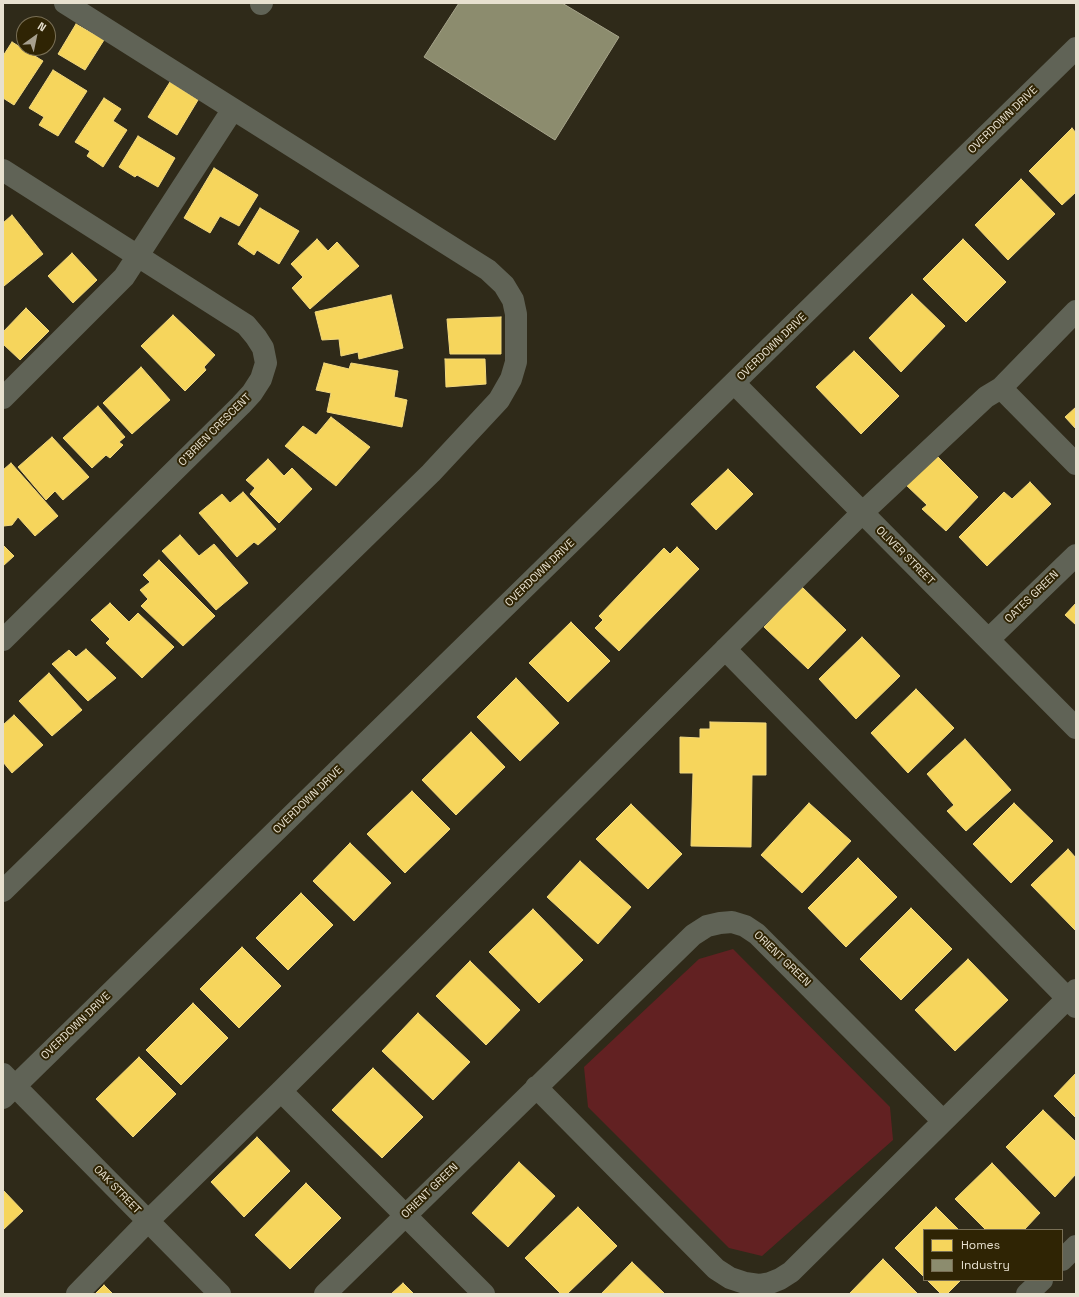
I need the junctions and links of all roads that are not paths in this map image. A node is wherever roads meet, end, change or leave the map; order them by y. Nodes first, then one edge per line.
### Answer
1 (65, 3) edge
2 (1076, 48) edge
3 (233, 109) junction
4 (3, 170) edge
5 (139, 256) junction
6 (1076, 311) edge
7 (734, 383) junction
8 (1001, 388) junction
9 (3, 398) edge
10 (1076, 464) edge
11 (862, 514) junction
12 (1076, 555) edge
13 (989, 639) junction
14 (3, 640) edge
15 (725, 649) junction
16 (1076, 728) edge
17 (3, 891) edge
18 (1073, 998) edge
19 (7, 1086) edge
20 (536, 1087) junction
21 (281, 1091) junction
22 (943, 1121) junction
23 (406, 1215) junction
24 (148, 1221) junction
25 (1076, 1246) edge
26 (1063, 1259) edge
27 (1041, 1281) edge
28 (77, 1294) edge
29 (220, 1294) edge
30 (325, 1294) edge
31 (484, 1294) edge
32 (1027, 1294) edge

1 - 3 street
2 - 7 street, OVERDOWN DRIVE
3 - 5 street
3 - 17 street
4 - 5 street, O'BRIEN CRESCENT
5 - 9 street
5 - 14 street, O'BRIEN CRESCENT
6 - 8 street
7 - 11 street, OLIVER STREET
7 - 19 street, OVERDOWN DRIVE
8 - 10 street
8 - 11 street
11 - 13 street, OLIVER STREET
11 - 15 street
12 - 13 street, OATES GREEN
13 - 16 street, OLIVER STREET
15 - 18 street
15 - 21 street
18 - 22 street
19 - 24 street, OAK STREET
20 - 22 street
20 - 22 street, ORIENT GREEN
20 - 23 street, ORIENT GREEN
21 - 23 street
21 - 24 street
23 - 30 street, ORIENT GREEN
23 - 31 street
24 - 28 street
24 - 29 street, OAK STREET
25 - 26 street
27 - 32 street

